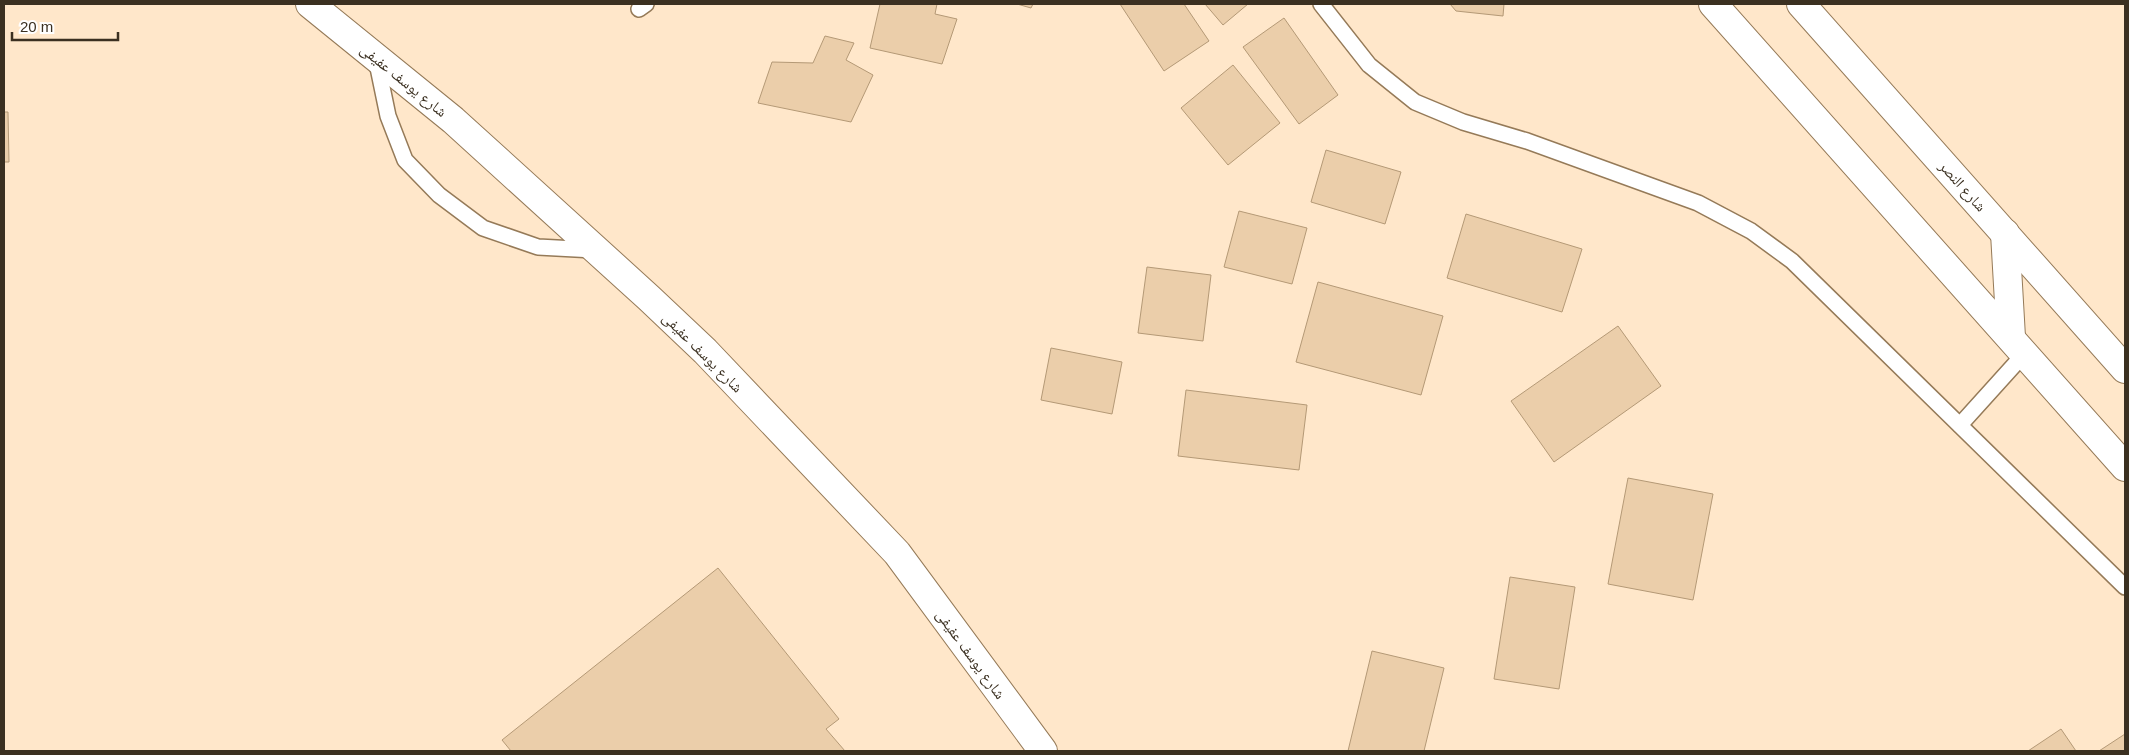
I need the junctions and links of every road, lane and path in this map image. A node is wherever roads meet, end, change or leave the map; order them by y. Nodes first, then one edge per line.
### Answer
1 (310, 4) edge
2 (1321, 4) edge
3 (1713, 4) edge
4 (1801, 4) edge
5 (376, 57) junction
6 (2005, 233) junction
7 (596, 250) junction
8 (2018, 345) junction
9 (2125, 369) edge
10 (1960, 425) junction
11 (2125, 467) edge
12 (2125, 587) edge
13 (1043, 751) edge

1 - 5 street, شارع يوسف عفيفى
2 - 10 lane
3 - 8 street
4 - 6 street, شارع النصر
5 - 7 street, شارع يوسف عفيفى
5 - 7 lane
6 - 8 street
6 - 9 street, شارع النصر
7 - 13 street, شارع يوسف عفيفى
8 - 10 lane
8 - 11 street
10 - 12 lane

